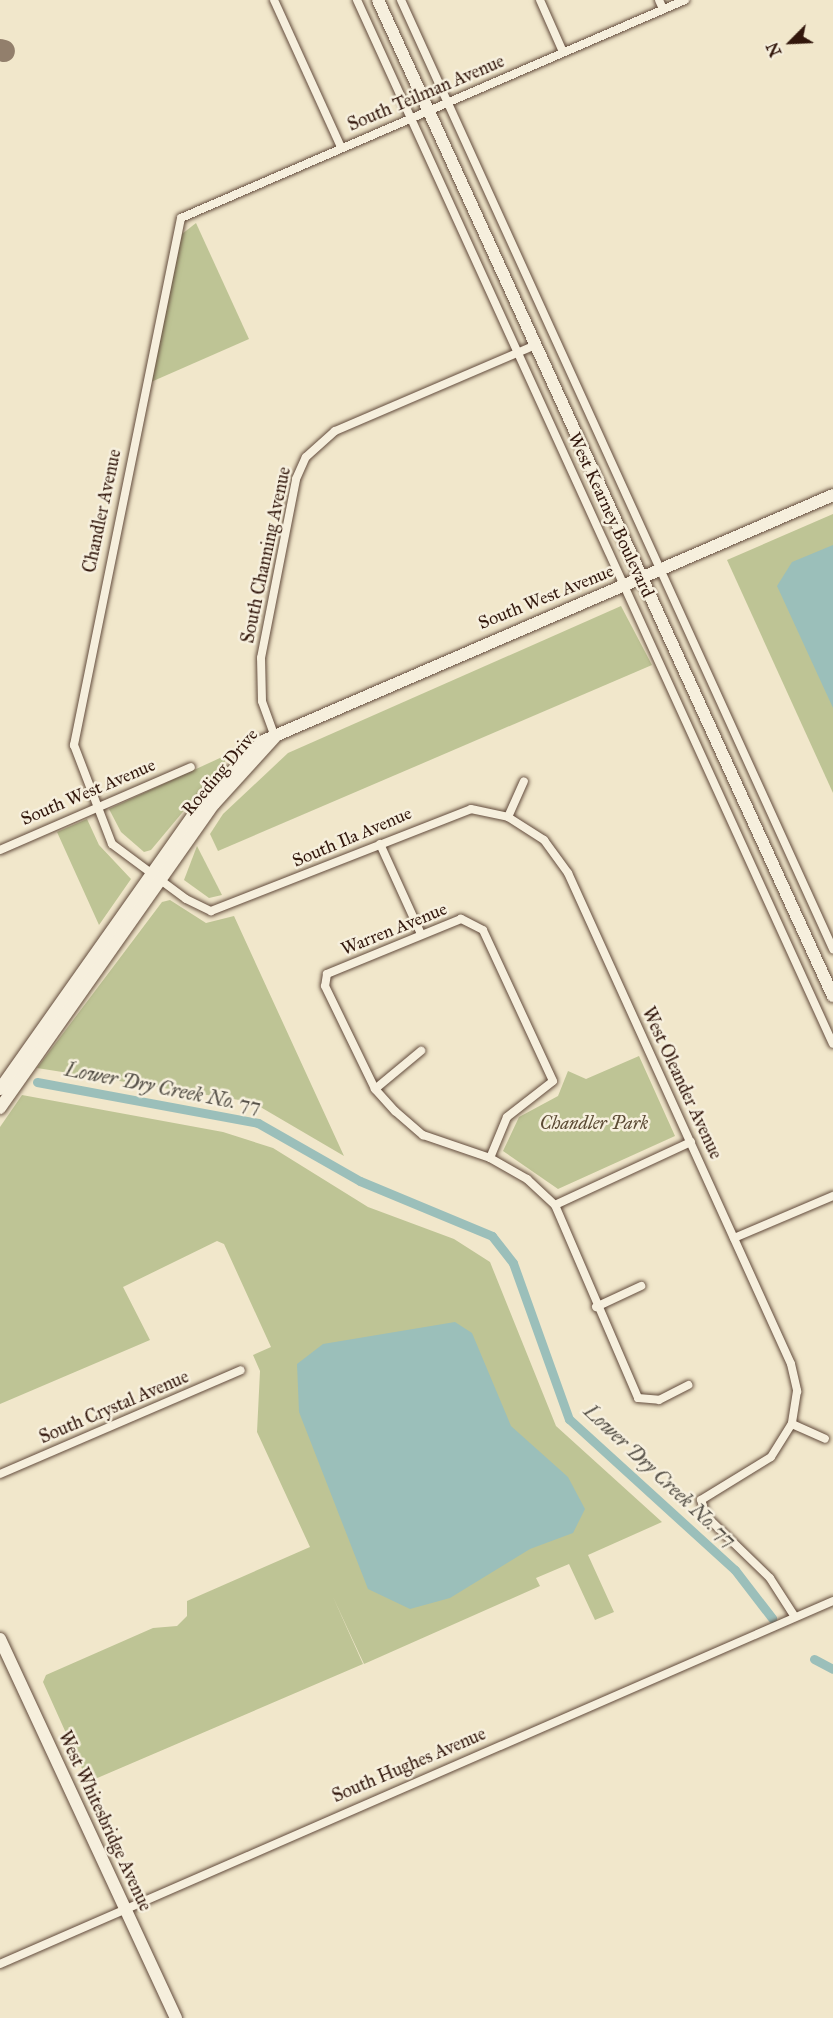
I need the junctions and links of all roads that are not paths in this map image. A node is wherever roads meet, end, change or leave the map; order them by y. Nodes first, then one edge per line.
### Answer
1 (274, 0) edge
2 (357, 0) edge
3 (378, 0) edge
4 (401, 0) edge
5 (540, 0) edge
6 (659, 0) edge
7 (685, 0) edge
8 (663, 9) junction
9 (563, 52) junction
10 (448, 102) junction
11 (429, 110) junction
12 (410, 117) junction
13 (341, 147) junction
14 (181, 218) joint
15 (536, 345) junction
16 (518, 352) junction
17 (833, 495) edge
18 (660, 568) junction
19 (641, 576) junction
20 (624, 585) junction
21 (275, 737) junction
22 (191, 767) dead end
23 (524, 781) dead end
24 (98, 808) junction
25 (508, 817) junction
26 (380, 844) junction
27 (0, 850) edge
28 (156, 877) junction
29 (212, 910) joint
30 (421, 934) junction
31 (833, 949) edge
32 (833, 996) edge
33 (833, 1044) edge
34 (421, 1051) dead end
35 (0, 1089) edge
36 (375, 1089) junction
37 (0, 1108) edge
38 (692, 1142) junction
39 (490, 1158) junction
40 (833, 1196) edge
41 (555, 1205) junction
42 (734, 1238) junction
43 (641, 1286) dead end
44 (596, 1307) junction
45 (241, 1370) dead end
46 (688, 1385) dead end
47 (792, 1424) junction
48 (825, 1439) dead end
49 (0, 1474) edge
50 (833, 1601) edge
51 (795, 1617) junction
52 (0, 1639) edge
53 (126, 1907) junction
54 (0, 1964) edge
55 (176, 2018) edge

1 - 13 street
2 - 12 street, West Kearney Boulevard
3 - 11 main road, West Kearney Boulevard
4 - 10 street, West Kearney Boulevard
5 - 9 street
6 - 8 street
7 - 8 street, South Teilman Avenue
8 - 9 street, South Teilman Avenue
9 - 10 street, South Teilman Avenue
10 - 11 street, South Teilman Avenue
10 - 18 street, West Kearney Boulevard
11 - 12 street, South Teilman Avenue
11 - 15 main road, West Kearney Boulevard
12 - 13 street, South Teilman Avenue
12 - 16 street, West Kearney Boulevard
13 - 14 street, South Teilman Avenue
14 - 24 street, Chandler Avenue
15 - 16 street, South Channing Avenue
15 - 19 main road, West Kearney Boulevard
16 - 20 street, West Kearney Boulevard
16 - 21 street, South Channing Avenue
17 - 18 main road, South West Avenue
18 - 19 main road, South West Avenue
18 - 31 street, West Kearney Boulevard
19 - 20 main road, South West Avenue
19 - 32 main road, West Kearney Boulevard
20 - 21 main road, South West Avenue
20 - 33 street, West Kearney Boulevard
21 - 28 main road, Roeding Drive
22 - 24 street, South West Avenue
23 - 25 street
24 - 27 street, South West Avenue
24 - 28 street, Chandler Avenue
25 - 26 street, South Ila Avenue
25 - 38 street, West Oleander Avenue
26 - 29 street, South Ila Avenue
26 - 30 street
28 - 29 street, Chandler Avenue
28 - 35 main road, Roeding Drive
28 - 37 main road, Roeding Drive
30 - 36 street, Warren Avenue
30 - 39 street, Warren Avenue
34 - 36 street
36 - 39 street
38 - 41 street
38 - 42 street, West Oleander Avenue
39 - 41 street
40 - 42 street
41 - 44 street
42 - 47 street, West Oleander Avenue
43 - 44 street
44 - 46 street
45 - 49 street, South Crystal Avenue
47 - 48 street
47 - 51 street
50 - 51 street, South Hughes Avenue
51 - 53 street, South Hughes Avenue
52 - 53 main road, West Whitesbridge Avenue
53 - 54 street, South Hughes Avenue
53 - 55 main road, West Whitesbridge Avenue

